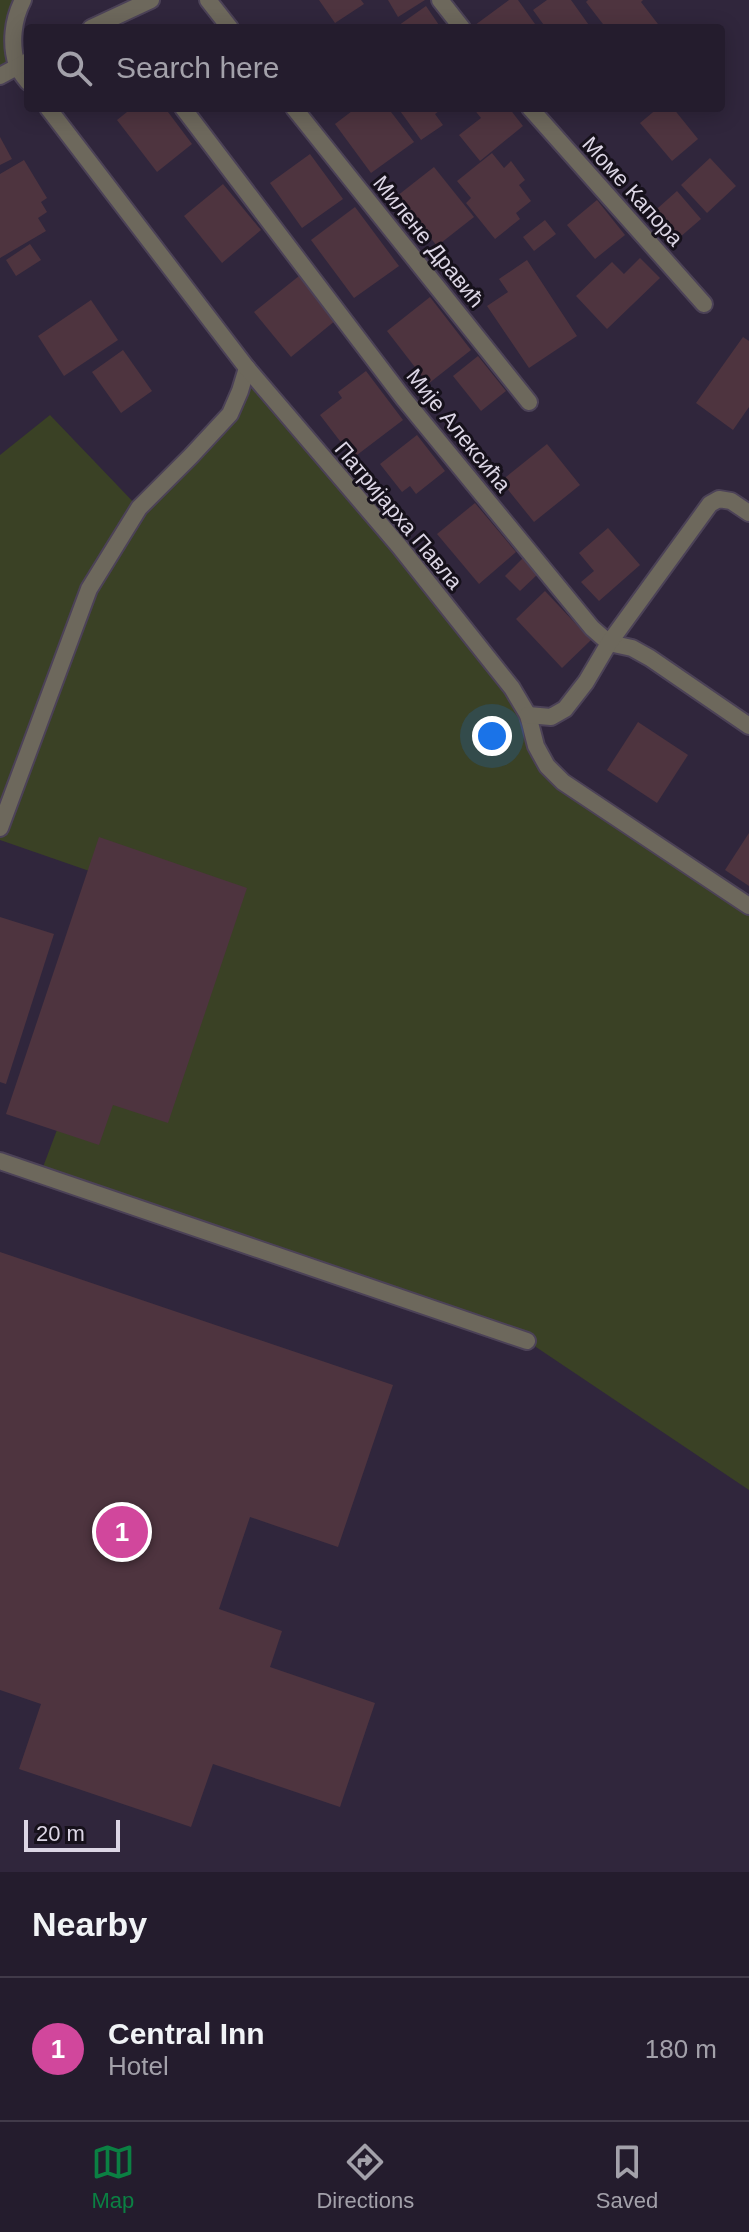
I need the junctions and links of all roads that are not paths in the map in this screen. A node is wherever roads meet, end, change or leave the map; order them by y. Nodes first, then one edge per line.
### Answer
1 (23, 0) edge
2 (151, 0) edge
3 (208, 0) edge
4 (440, 0) edge
5 (118, 22) edge
6 (227, 24) edge
7 (459, 24) edge
8 (22, 64) edge
9 (0, 76) edge
10 (51, 112) edge
11 (186, 112) edge
12 (297, 112) edge
13 (534, 112) edge
14 (704, 304) dead end
15 (247, 368) junction
16 (529, 402) dead end
17 (749, 513) edge
18 (609, 643) junction
19 (528, 715) junction
20 (749, 726) edge
21 (0, 828) edge
22 (749, 906) edge
23 (0, 1161) edge
24 (527, 1341) dead end

1 - 8 street
2 - 5 street
3 - 6 street
4 - 7 street
8 - 9 street
10 - 15 street, Патријарха Павла
11 - 18 street, Мије Алексића
12 - 16 street, Милене Дравић
13 - 14 street, Моме Капора
15 - 19 street, Патријарха Павла
15 - 21 street
17 - 18 street
18 - 19 street
18 - 20 street, Мије Алексића
19 - 22 street, Патријарха Павла
23 - 24 street

